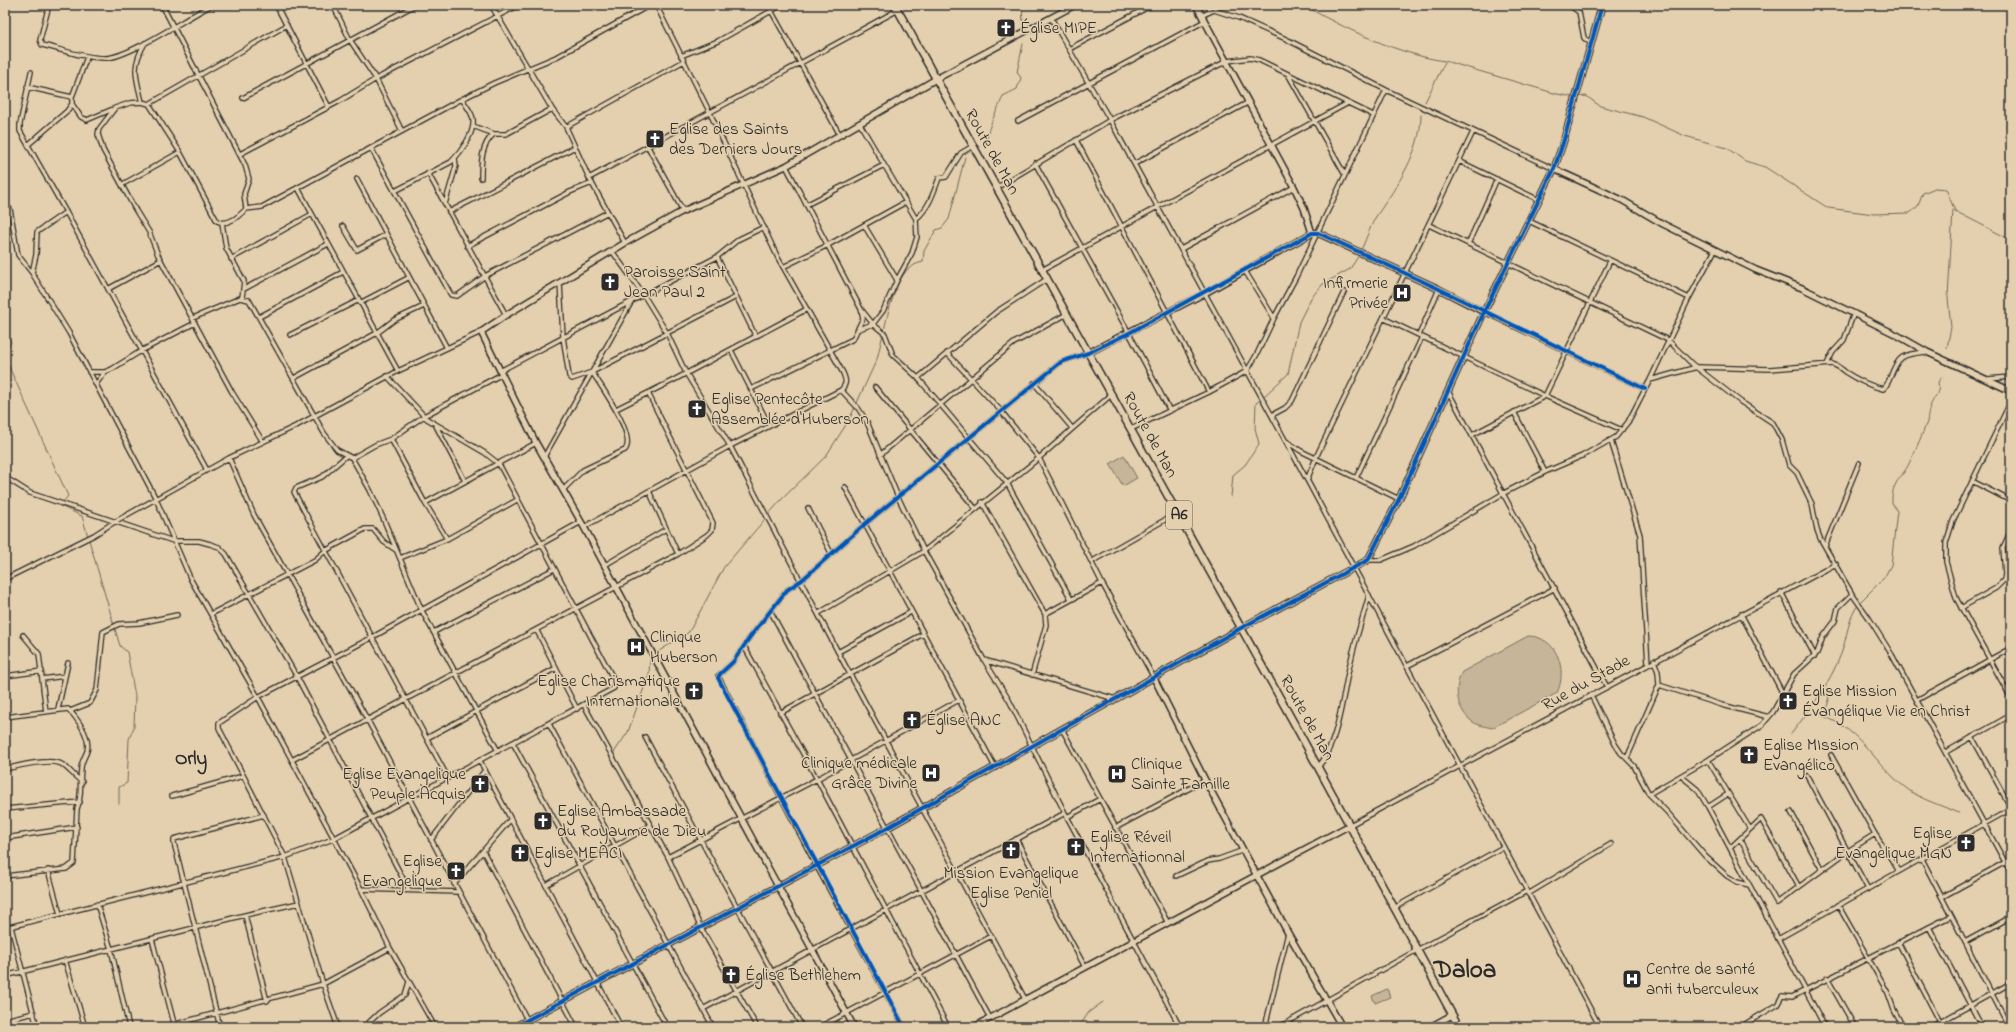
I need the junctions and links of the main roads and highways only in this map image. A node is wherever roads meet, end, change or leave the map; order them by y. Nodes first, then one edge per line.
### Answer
1 (897, 8) edge
2 (1458, 1027) edge

1 - 2 highway, Route de Man / A6

